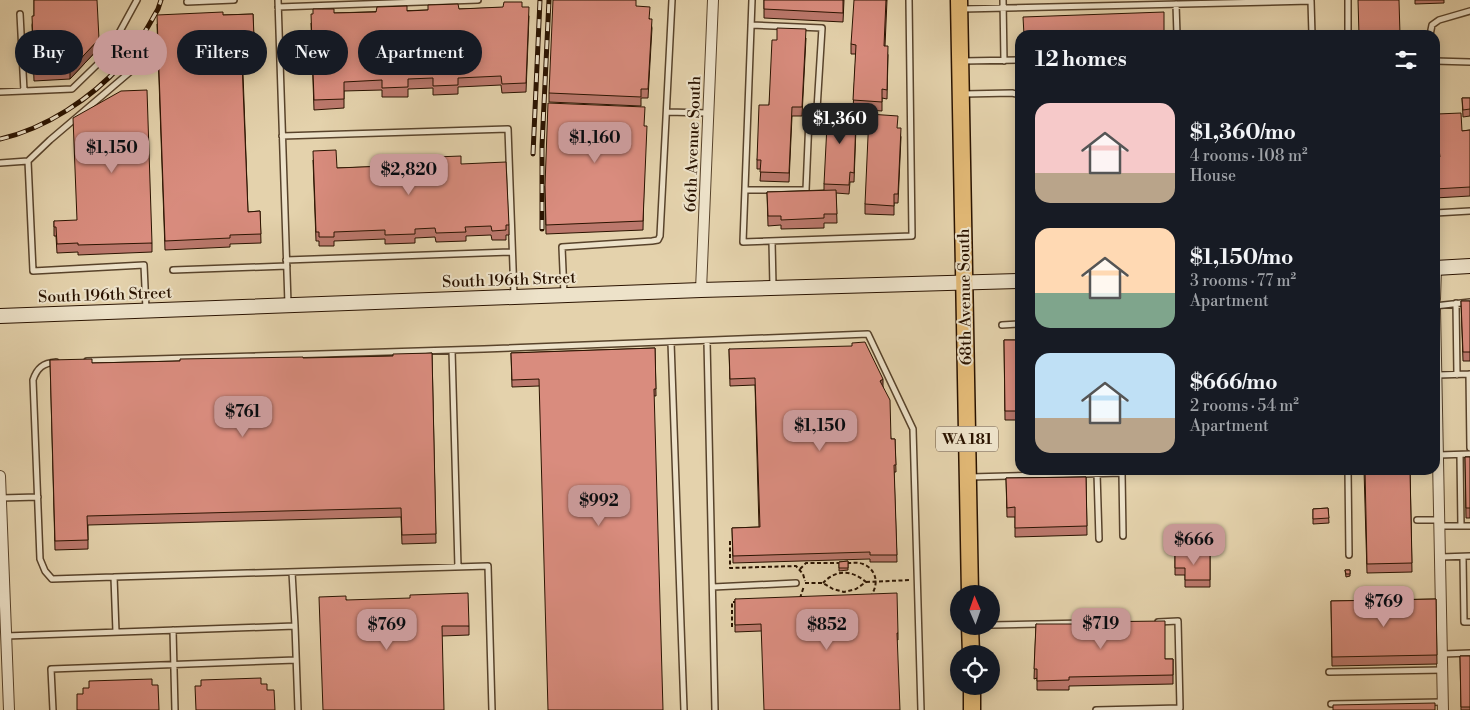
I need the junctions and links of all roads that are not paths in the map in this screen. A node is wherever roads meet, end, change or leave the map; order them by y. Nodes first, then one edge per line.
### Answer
1 (137, 0) edge
2 (234, 0) edge
3 (278, 0) edge
4 (478, 0) edge
5 (672, 0) edge
6 (713, 0) edge
7 (752, 0) edge
8 (909, 0) edge
9 (1003, 0) edge
10 (1348, 0) edge
11 (186, 2) dead end
12 (1176, 4) junction
13 (959, 5) edge
14 (278, 6) junction
15 (1003, 8) junction
16 (1470, 11) edge
17 (20, 14) dead end
18 (751, 25) junction
19 (1177, 30) edge
20 (1312, 30) edge
21 (1348, 30) edge
22 (1431, 30) edge
23 (1004, 60) junction
24 (1015, 60) edge
25 (1440, 61) edge
26 (960, 62) junction
27 (1470, 62) edge
28 (126, 75) edge
29 (24, 91) junction
30 (0, 92) edge
31 (961, 94) junction
32 (1015, 94) edge
33 (667, 112) junction
34 (708, 113) junction
35 (282, 136) junction
36 (28, 162) junction
37 (0, 163) edge
38 (745, 190) junction
39 (1470, 211) edge
40 (1440, 213) edge
41 (772, 241) junction
42 (512, 252) junction
43 (286, 260) junction
44 (286, 266) junction
45 (1470, 266) edge
46 (1440, 267) edge
47 (174, 270) dead end
48 (1015, 282) edge
49 (964, 283) junction
50 (773, 288) junction
51 (701, 290) junction
52 (564, 294) junction
53 (514, 296) junction
54 (1470, 302) edge
55 (1456, 303) junction
56 (288, 305) junction
57 (1440, 306) edge
58 (146, 310) junction
59 (0, 316) edge
60 (1015, 324) edge
61 (1002, 325) dead end
62 (707, 340) junction
63 (671, 342) junction
64 (452, 350) junction
65 (63, 361) edge
66 (83, 361) edge
67 (1457, 374) junction
68 (1469, 374) edge
69 (1440, 379) edge
70 (1470, 448) edge
71 (1460, 454) junction
72 (1470, 454) edge
73 (1440, 458) edge
74 (1015, 474) edge
75 (1097, 475) edge
76 (1121, 475) edge
77 (1348, 475) edge
78 (1439, 475) edge
79 (0, 476) edge
80 (967, 477) junction
81 (38, 497) junction
82 (0, 498) edge
83 (1417, 520) dead end
84 (1440, 523) junction
85 (1461, 526) junction
86 (1470, 526) edge
87 (1123, 536) dead end
88 (1099, 539) dead end
89 (1349, 555) dead end
90 (1463, 556) junction
91 (1470, 556) edge
92 (1441, 557) junction
93 (458, 567) junction
94 (292, 572) junction
95 (114, 577) junction
96 (796, 583) dead end
97 (970, 585) edge
98 (713, 587) junction
99 (1149, 622) edge
100 (1470, 622) edge
101 (1093, 623) edge
102 (1000, 625) edge
103 (295, 626) junction
104 (173, 630) junction
105 (116, 632) junction
106 (6, 636) junction
107 (1442, 654) junction
108 (1470, 654) edge
109 (296, 660) junction
110 (174, 664) junction
111 (1443, 670) junction
112 (1329, 672) dead end
113 (972, 695) edge
114 (1331, 704) edge
115 (6, 705) edge
116 (1443, 706) edge
117 (53, 710) edge
118 (176, 710) edge
119 (298, 710) edge
120 (492, 710) edge
121 (684, 710) edge
122 (716, 710) edge
123 (921, 710) edge
124 (972, 710) edge
125 (1096, 710) edge

1 - 29 lane
2 - 11 lane
3 - 14 lane
4 - 14 lane
5 - 33 lane
6 - 34 street, 66th Avenue South
7 - 18 lane
8 - 41 lane
9 - 15 lane
10 - 21 lane
12 - 15 lane
12 - 19 lane
12 - 20 lane
13 - 15 lane
13 - 26 main road, 68th Avenue South / WA 181
14 - 35 lane
15 - 23 lane
16 - 22 lane
17 - 29 lane
18 - 38 lane
18 - 38 lane
23 - 24 lane
23 - 26 lane
25 - 27 lane
26 - 31 main road, 68th Avenue South / WA 181
28 - 36 lane
29 - 30 lane
31 - 32 lane
31 - 49 main road, 68th Avenue South / WA 181
33 - 34 lane
33 - 52 lane
34 - 51 street, 66th Avenue South
35 - 42 lane
35 - 43 lane
36 - 37 lane
36 - 58 lane
38 - 41 lane
39 - 40 lane
41 - 50 lane
42 - 43 lane
42 - 53 lane
43 - 44 lane
44 - 47 lane
44 - 56 lane
45 - 46 main road
48 - 49 main road, South 196th Street
49 - 50 main road, South 196th Street
49 - 80 main road, 68th Avenue South / WA 181
50 - 51 main road, South 196th Street
51 - 52 main road, South 196th Street
52 - 53 main road, South 196th Street
53 - 56 main road, South 196th Street
54 - 55 lane
55 - 57 lane
55 - 67 lane
56 - 58 main road, South 196th Street
58 - 59 main road, South 196th Street
60 - 61 lane
62 - 63 lane
62 - 98 lane
62 - 123 lane
63 - 64 lane
63 - 121 lane
64 - 66 lane
64 - 93 lane
65 - 81 lane
67 - 68 lane
67 - 69 lane
68 - 70 lane
71 - 72 lane
71 - 73 lane
71 - 85 lane
74 - 80 lane
75 - 88 lane
76 - 87 lane
77 - 89 lane
78 - 84 street
79 - 82 street
80 - 97 main road, 68th Avenue South / WA 181
81 - 82 lane
81 - 95 lane
82 - 106 street
83 - 84 lane
84 - 85 lane
84 - 92 street
85 - 86 lane
90 - 91 lane
90 - 92 lane
90 - 100 lane
92 - 107 street
93 - 94 lane
93 - 120 lane
94 - 95 lane
94 - 103 lane
95 - 105 lane
96 - 98 lane
98 - 122 lane
99 - 125 lane
101 - 102 lane
103 - 104 lane
103 - 109 lane
104 - 105 lane
104 - 110 lane
105 - 106 lane
106 - 115 street
107 - 108 lane
107 - 111 street
109 - 110 lane
109 - 119 lane
110 - 117 lane
110 - 118 lane
111 - 112 lane
111 - 116 street
113 - 124 main road
114 - 116 lane

